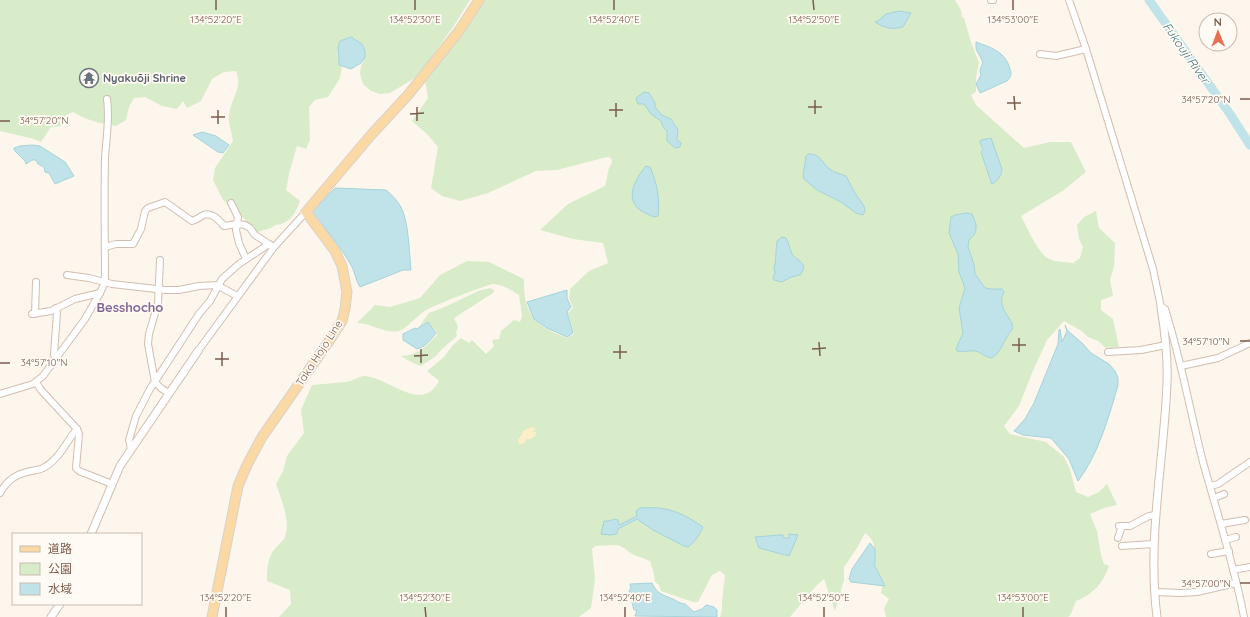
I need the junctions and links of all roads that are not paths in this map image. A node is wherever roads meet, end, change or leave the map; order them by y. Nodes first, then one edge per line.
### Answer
1 (479, 0) edge
2 (1069, 0) edge
3 (1086, 49) junction
4 (1040, 54) dead end
5 (107, 99) dead end
6 (231, 203) dead end
7 (306, 212) junction
8 (238, 224) junction
9 (105, 246) junction
10 (272, 246) junction
11 (246, 259) junction
12 (160, 260) dead end
13 (67, 275) dead end
14 (36, 282) dead end
15 (105, 282) junction
16 (218, 286) junction
17 (158, 289) junction
18 (100, 293) junction
19 (237, 296) junction
20 (1161, 306) junction
21 (56, 308) junction
22 (1176, 343) junction
23 (1166, 344) junction
24 (1250, 344) edge
25 (198, 351) joint
26 (1108, 352) dead end
27 (55, 359) junction
28 (1181, 366) junction
29 (36, 382) junction
30 (155, 382) junction
31 (169, 393) junction
32 (0, 394) edge
33 (77, 429) junction
34 (131, 449) junction
35 (1250, 462) edge
36 (112, 484) junction
37 (1211, 486) junction
38 (0, 493) edge
39 (1224, 494) dead end
40 (1214, 498) junction
41 (1156, 515) junction
42 (1245, 520) dead end
43 (1221, 524) junction
44 (91, 533) edge
45 (1236, 537) dead end
46 (1118, 538) dead end
47 (1225, 540) junction
48 (1154, 544) junction
49 (1122, 546) dead end
50 (1229, 551) junction
51 (1211, 554) dead end
52 (1250, 567) edge
53 (1233, 570) junction
54 (1236, 583) junction
55 (1155, 592) junction
56 (59, 605) edge
57 (51, 617) edge
58 (212, 617) edge
59 (1157, 617) edge
60 (1244, 617) edge

1 - 7 main road
2 - 3 street
3 - 4 street
3 - 20 street
5 - 9 street
6 - 8 street
7 - 10 street
7 - 58 main road, Taka Hojo Line
8 - 9 street
8 - 10 street
8 - 11 street
9 - 15 street
10 - 11 street
10 - 19 street
11 - 16 street
12 - 17 street
13 - 15 street
14 - 21 street
15 - 17 street
15 - 18 street
16 - 17 street
16 - 19 street
16 - 30 street
17 - 30 street
18 - 21 street
18 - 27 street
19 - 25 street
20 - 22 street
20 - 23 street
21 - 27 street
22 - 23 street
22 - 28 street
23 - 26 street
23 - 41 street
24 - 28 street
25 - 31 street
27 - 29 street
28 - 37 street
29 - 32 street
29 - 33 street
30 - 31 street
30 - 34 street
31 - 34 street
33 - 36 street
33 - 38 street
34 - 36 street
35 - 37 street
36 - 44 street
37 - 40 street
39 - 40 street
40 - 43 street
41 - 46 street
41 - 48 street
42 - 43 street
43 - 47 street
45 - 47 street
47 - 50 street
48 - 49 street
48 - 55 street
50 - 51 street
50 - 53 street
52 - 53 street
53 - 54 street
54 - 55 street
54 - 60 street
55 - 59 street
56 - 57 street

